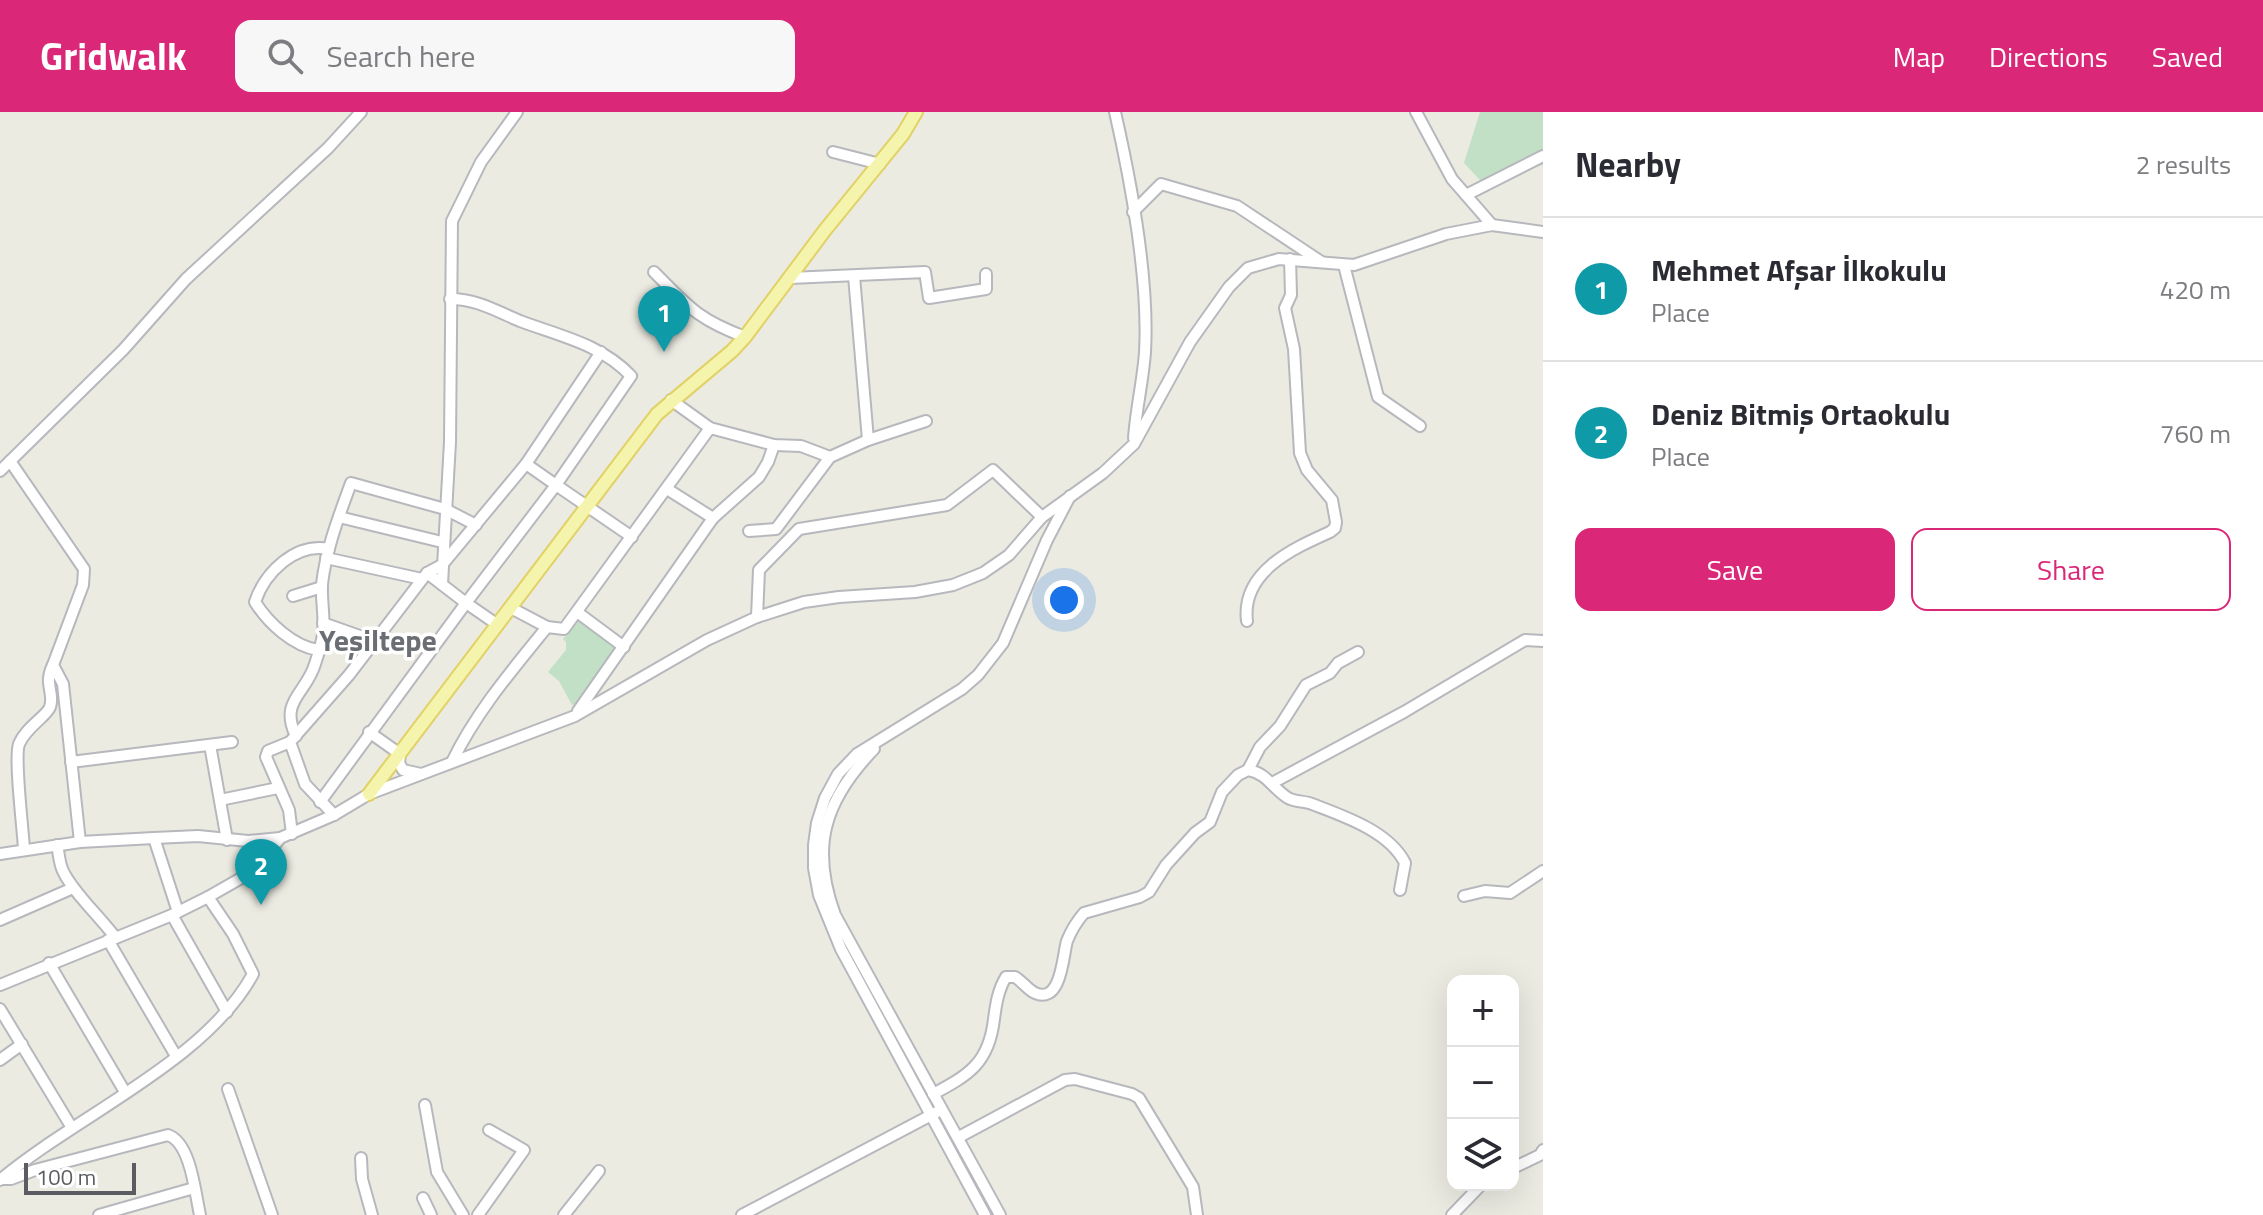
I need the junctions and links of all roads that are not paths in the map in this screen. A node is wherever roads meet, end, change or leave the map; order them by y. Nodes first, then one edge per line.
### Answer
1 (361, 112) edge
2 (517, 112) edge
3 (916, 112) edge
4 (1115, 112) edge
5 (1416, 112) edge
6 (833, 152) dead end
7 (1543, 156) edge
8 (880, 164) junction
9 (1466, 195) junction
10 (1133, 212) junction
11 (1492, 225) junction
12 (1543, 232) edge
13 (1290, 259) junction
14 (1322, 263) junction
15 (1344, 265) junction
16 (654, 272) dead end
17 (986, 274) dead end
18 (854, 276) junction
19 (790, 278) junction
20 (450, 299) junction
21 (745, 337) junction
22 (601, 352) junction
23 (671, 400) junction
24 (926, 421) dead end
25 (1420, 426) dead end
26 (710, 428) junction
27 (868, 440) junction
28 (1134, 444) junction
29 (774, 445) junction
30 (830, 457) junction
31 (10, 461) junction
32 (526, 464) junction
33 (0, 471) edge
34 (556, 485) junction
35 (667, 489) junction
36 (1070, 496) junction
37 (587, 505) junction
38 (445, 509) junction
39 (339, 517) junction
40 (1042, 517) junction
41 (713, 518) junction
42 (476, 525) junction
43 (749, 531) dead end
44 (632, 537) junction
45 (442, 542) junction
46 (328, 554) junction
47 (442, 565) junction
48 (425, 576) junction
49 (442, 584) junction
50 (322, 587) junction
51 (293, 596) dead end
52 (466, 603) junction
53 (511, 608) junction
54 (577, 612) junction
55 (757, 617) junction
56 (1247, 621) dead end
57 (323, 623) junction
58 (498, 625) junction
59 (547, 627) junction
60 (374, 641) junction
61 (1543, 641) edge
62 (624, 647) junction
63 (318, 650) junction
64 (1358, 652) dead end
65 (53, 665) junction
66 (575, 716) junction
67 (369, 732) junction
68 (293, 739) junction
69 (883, 739) junction
70 (232, 742) dead end
71 (210, 745) junction
72 (400, 754) junction
73 (71, 762) junction
74 (452, 762) junction
75 (1248, 770) junction
76 (423, 774) junction
77 (1272, 783) junction
78 (278, 788) junction
79 (369, 794) junction
80 (220, 800) junction
81 (320, 802) junction
82 (334, 815) junction
83 (292, 834) junction
84 (154, 838) junction
85 (280, 838) junction
86 (227, 840) junction
87 (80, 842) junction
88 (57, 845) junction
89 (24, 849) junction
90 (0, 854) edge
91 (1543, 871) edge
92 (73, 888) junction
93 (1400, 890) dead end
94 (1464, 896) dead end
95 (208, 897) junction
96 (175, 914) junction
97 (0, 920) edge
98 (111, 939) junction
99 (49, 963) junction
100 (0, 985) edge
101 (0, 1009) edge
102 (227, 1012) junction
103 (22, 1044) junction
104 (176, 1056) junction
105 (0, 1060) edge
106 (228, 1089) dead end
107 (125, 1092) junction
108 (933, 1094) junction
109 (425, 1105) dead end
110 (942, 1110) junction
111 (932, 1115) junction
112 (72, 1128) junction
113 (489, 1130) dead end
114 (959, 1137) junction
115 (1543, 1150) edge
116 (361, 1158) dead end
117 (1519, 1165) edge
118 (599, 1171) dead end
119 (1, 1180) edge
120 (194, 1188) junction
121 (1475, 1191) edge
122 (423, 1198) dead end
123 (99, 1215) edge
124 (200, 1215) edge
125 (272, 1215) edge
126 (372, 1215) edge
127 (431, 1215) edge
128 (463, 1215) edge
129 (478, 1215) edge
130 (564, 1215) edge
131 (742, 1215) edge
132 (985, 1215) edge
133 (1000, 1215) edge
134 (1197, 1215) edge
135 (1452, 1215) edge

1 - 31 street
2 - 20 street
3 - 8 main road
4 - 10 street
5 - 9 street
6 - 8 street
7 - 9 street
8 - 19 main road
9 - 11 street
10 - 14 street
10 - 28 street
11 - 12 street
11 - 15 street
13 - 14 street
13 - 28 street
13 - 56 street
14 - 15 street
15 - 25 street
16 - 21 street
17 - 18 street
18 - 19 street
18 - 27 street
19 - 21 main road
20 - 22 street
20 - 38 street
21 - 23 main road
22 - 32 street
22 - 34 street
23 - 26 street
23 - 37 main road
24 - 27 street
26 - 29 street
26 - 35 street
27 - 30 street
28 - 36 street
29 - 30 street
29 - 41 street
30 - 43 street
31 - 33 street
31 - 65 street
32 - 34 street
32 - 42 street
34 - 37 street
34 - 52 street
35 - 41 street
35 - 44 street
36 - 40 street
36 - 69 street
37 - 44 street
37 - 53 main road
38 - 39 street
38 - 42 street
38 - 45 street
39 - 45 street
39 - 46 street
40 - 55 street
40 - 55 street
41 - 62 street
42 - 47 street
44 - 54 street
45 - 47 street
46 - 48 street
46 - 50 street
46 - 63 street
47 - 48 street
47 - 49 street
48 - 49 street
48 - 60 street
49 - 52 street
50 - 51 street
50 - 57 street
52 - 58 street
52 - 67 street
53 - 58 main road
53 - 59 street
54 - 59 street
54 - 62 street
55 - 66 street
57 - 60 street
57 - 63 street
58 - 72 main road
59 - 74 street
60 - 68 street
61 - 77 street
62 - 66 street
63 - 68 street
64 - 75 street
65 - 73 street
65 - 89 street
66 - 74 street
67 - 72 street
67 - 81 street
68 - 78 street
68 - 81 street
69 - 108 street
69 - 111 street
70 - 71 street
71 - 73 street
71 - 80 street
72 - 76 street
72 - 79 main road
73 - 87 street
74 - 76 street
75 - 77 street
75 - 108 street
76 - 79 street
77 - 93 street
78 - 80 street
78 - 83 street
79 - 82 street
80 - 86 street
81 - 82 street
82 - 83 street
83 - 85 street
84 - 86 street
84 - 87 street
84 - 96 street
85 - 86 street
85 - 95 street
87 - 88 street
88 - 89 street
88 - 92 street
89 - 90 street
91 - 94 street
92 - 97 street
92 - 98 street
95 - 96 street
95 - 102 street
96 - 98 street
96 - 102 street
98 - 99 street
98 - 104 street
99 - 100 street
99 - 107 street
101 - 103 street
102 - 104 street
103 - 105 street
103 - 112 street
104 - 107 street
106 - 125 street
107 - 112 street
108 - 110 street
109 - 128 street
110 - 111 street
110 - 114 street
111 - 131 street
111 - 132 street
112 - 119 street
113 - 129 street
114 - 133 street
114 - 134 street
115 - 117 street
116 - 126 street
118 - 130 street
119 - 120 street
120 - 123 street
120 - 124 street
121 - 135 street
122 - 127 street

